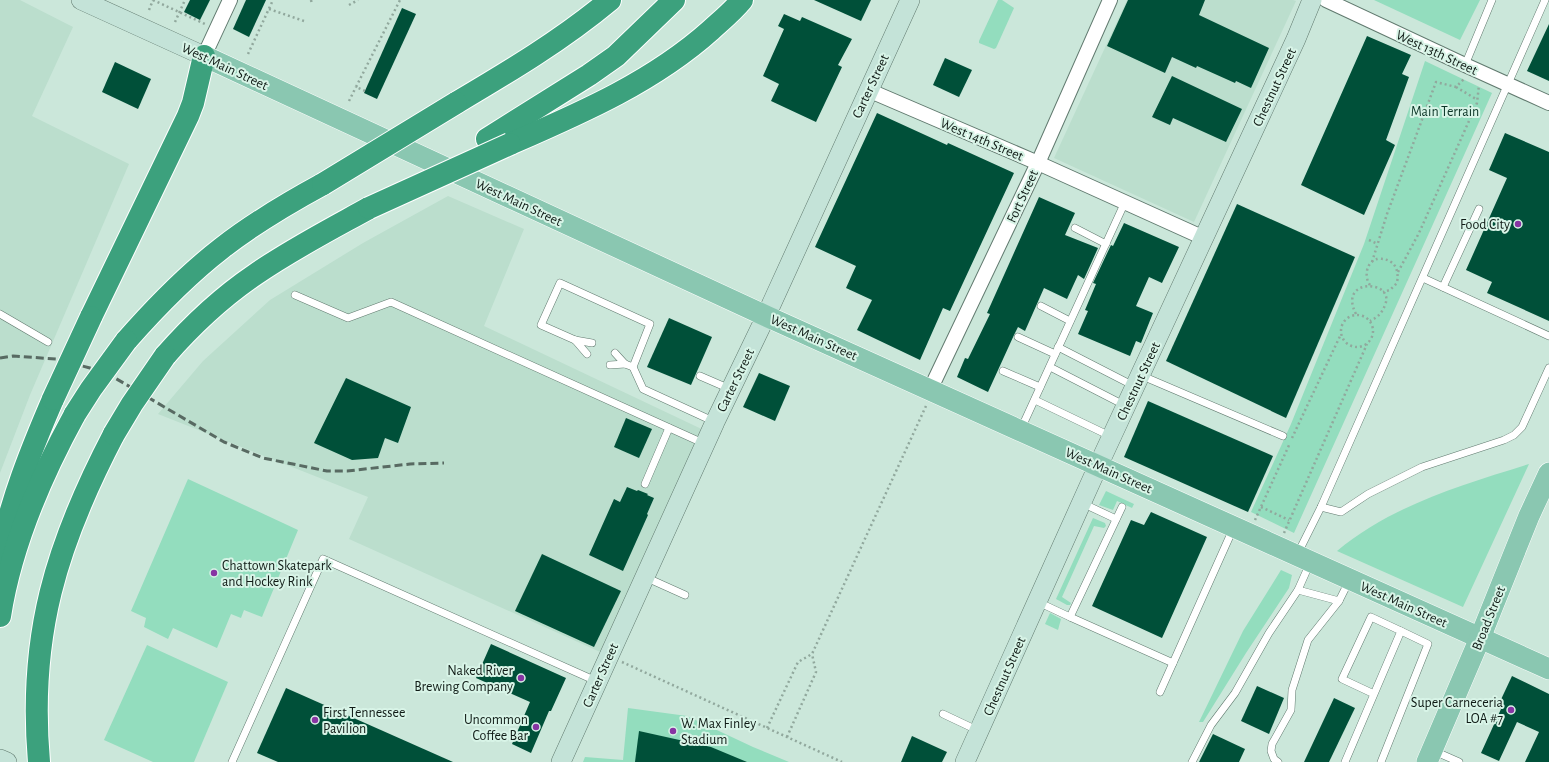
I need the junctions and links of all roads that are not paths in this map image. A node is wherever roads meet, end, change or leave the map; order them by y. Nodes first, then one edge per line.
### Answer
1 (81, 0) edge
2 (230, 0) edge
3 (610, 0) edge
4 (674, 0) edge
5 (742, 0) edge
6 (910, 0) edge
7 (1110, 0) edge
8 (1312, 0) edge
9 (1326, 0) edge
10 (1492, 0) edge
11 (1545, 0) edge
12 (100, 4) edge
13 (204, 56) junction
14 (1465, 71) junction
15 (1508, 85) junction
16 (868, 90) junction
17 (1549, 103) edge
18 (1038, 163) junction
19 (1125, 202) junction
20 (369, 208) junction
21 (1479, 210) dead end
22 (1075, 228) dead end
23 (1204, 238) junction
24 (1106, 244) junction
25 (1423, 278) junction
26 (1442, 287) junction
27 (295, 295) dead end
28 (1041, 306) dead end
29 (0, 314) edge
30 (766, 316) junction
31 (1070, 321) junction
32 (1549, 336) edge
33 (1018, 337) dead end
34 (575, 340) junction
35 (48, 342) dead end
36 (592, 342) dead end
37 (1057, 350) junction
38 (615, 353) dead end
39 (587, 354) dead end
40 (625, 364) junction
41 (610, 365) dead end
42 (633, 367) junction
43 (1050, 367) junction
44 (1549, 368) edge
45 (1003, 371) dead end
46 (700, 376) dead end
47 (1138, 381) junction
48 (1040, 388) junction
49 (730, 389) junction
50 (931, 390) junction
51 (1035, 400) junction
52 (1126, 406) junction
53 (715, 422) junction
54 (670, 428) junction
55 (1021, 430) junction
56 (1283, 436) dead end
57 (1112, 437) junction
58 (705, 444) junction
59 (1098, 466) junction
60 (1549, 473) edge
61 (645, 484) dead end
62 (1082, 503) junction
63 (1122, 507) dead end
64 (1321, 507) junction
65 (1116, 519) junction
66 (1241, 530) junction
67 (0, 554) edge
68 (1304, 558) junction
69 (645, 577) junction
70 (1350, 580) junction
71 (1298, 590) junction
72 (685, 595) dead end
73 (1339, 601) junction
74 (1037, 602) junction
75 (0, 616) edge
76 (1070, 617) junction
77 (1401, 631) junction
78 (1480, 638) junction
79 (1173, 663) junction
80 (1549, 669) edge
81 (597, 682) junction
82 (1160, 692) dead end
83 (1374, 694) junction
84 (943, 714) dead end
85 (979, 731) junction
86 (1429, 756) edge
87 (0, 759) edge
88 (7, 762) edge
89 (39, 762) edge
90 (232, 762) edge
91 (561, 762) edge
92 (965, 762) edge
93 (1192, 762) edge
94 (1278, 762) edge
95 (1345, 762) edge
96 (1381, 762) edge
97 (1459, 762) edge

1 - 12 street, West Main Street
2 - 13 street
3 - 75 highway, bridge
4 - 20 highway, bridge
5 - 20 highway, bridge
6 - 16 street, Carter Street
7 - 18 street, Fort Street
8 - 23 street, Chestnut Street
9 - 14 street, West 13th Street
10 - 14 lane
11 - 15 lane
12 - 13 street, West Main Street
13 - 30 main road, West Main Street
13 - 67 highway, bridge
14 - 15 street, West 13th Street
15 - 17 street, West 13th Street
15 - 25 lane
16 - 18 street, West 14th Street
16 - 30 street, Carter Street
18 - 19 street, West 14th Street
18 - 50 street, Fort Street
19 - 23 street, West 14th Street
19 - 24 lane
20 - 89 highway, bridge
21 - 26 lane
22 - 24 lane
23 - 47 street, Chestnut Street
24 - 31 lane
25 - 26 lane
25 - 64 lane
26 - 32 lane
27 - 54 lane
28 - 31 lane
29 - 35 lane
30 - 49 street, Carter Street
30 - 50 main road, West Main Street
31 - 37 lane
33 - 37 lane
34 - 36 lane
34 - 39 lane
34 - 42 lane
37 - 43 lane
37 - 47 lane
38 - 40 lane
40 - 41 lane
40 - 42 lane
42 - 53 lane
43 - 48 lane
43 - 52 lane
44 - 64 lane
45 - 48 lane
46 - 49 lane
47 - 52 street, Chestnut Street
47 - 56 lane
48 - 51 lane
49 - 53 street, Carter Street
50 - 55 main road, West Main Street
51 - 55 lane
51 - 57 lane
52 - 57 street, Chestnut Street
53 - 58 street, Carter Street
54 - 58 lane
54 - 61 lane
55 - 59 main road, West Main Street
57 - 59 street, Chestnut Street
58 - 69 street, Carter Street
59 - 62 street, Chestnut Street
59 - 66 main road, West Main Street
60 - 78 main road, Broad Street
62 - 65 lane
62 - 74 street, Chestnut Street
63 - 65 lane
64 - 68 lane
65 - 76 lane
66 - 68 main road, West Main Street
66 - 79 lane
68 - 70 main road, West Main Street
68 - 71 lane
69 - 72 lane
69 - 81 street, Carter Street
70 - 73 lane
70 - 78 main road, West Main Street
71 - 73 lane
71 - 93 lane
73 - 94 lane
74 - 76 lane
74 - 85 street, Chestnut Street
76 - 79 lane
77 - 83 lane
77 - 83 lane
77 - 96 lane
78 - 80 main road, West Main Street
78 - 86 main road, Broad Street
79 - 82 lane
81 - 90 lane
81 - 91 street, Carter Street
83 - 95 lane
84 - 85 lane
85 - 92 street, Chestnut Street
86 - 97 lane
87 - 88 street

